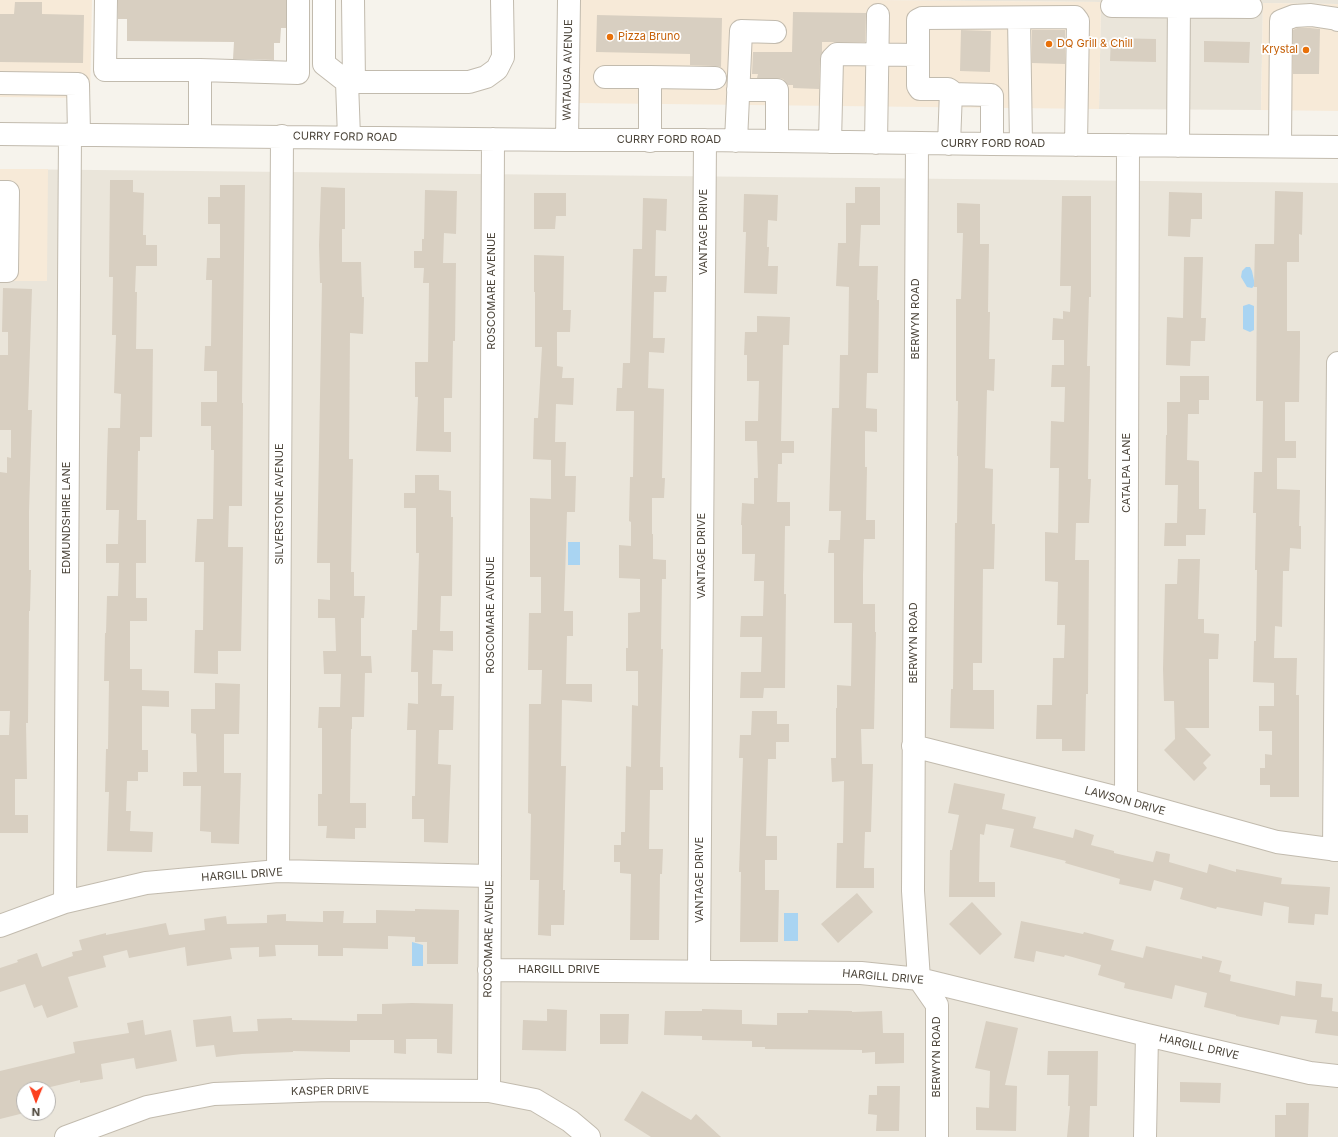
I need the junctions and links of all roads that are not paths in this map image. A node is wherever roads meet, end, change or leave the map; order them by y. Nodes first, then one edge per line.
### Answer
1 (106, 0) edge
2 (298, 0) edge
3 (324, 0) edge
4 (353, 0) edge
5 (502, 0) edge
6 (569, 0) edge
7 (1179, 3) edge
8 (1112, 6) dead end
9 (1251, 7) dead end
10 (878, 15) dead end
11 (1019, 18) junction
12 (1338, 19) edge
13 (775, 32) dead end
14 (877, 54) junction
15 (918, 55) junction
16 (200, 70) junction
17 (605, 77) dead end
18 (650, 77) junction
19 (715, 78) dead end
20 (350, 82) junction
21 (0, 83) edge
22 (738, 90) junction
23 (951, 94) junction
24 (0, 134) edge
25 (74, 134) junction
26 (200, 136) junction
27 (282, 136) junction
28 (349, 137) junction
29 (493, 139) junction
30 (567, 140) junction
31 (705, 140) junction
32 (650, 141) junction
33 (736, 141) junction
34 (777, 142) junction
35 (830, 142) junction
36 (876, 143) junction
37 (917, 143) junction
38 (949, 144) junction
39 (992, 144) junction
40 (1020, 144) junction
41 (1076, 145) junction
42 (1128, 145) junction
43 (1178, 146) junction
44 (1280, 146) junction
45 (1338, 147) edge
46 (0, 192) edge
47 (0, 271) edge
48 (1338, 363) edge
49 (1338, 377) edge
50 (913, 746) junction
51 (1126, 800) junction
52 (1336, 850) edge
53 (278, 872) junction
54 (490, 876) junction
55 (65, 902) junction
56 (0, 926) edge
57 (488, 970) junction
58 (699, 971) junction
59 (919, 979) junction
60 (1147, 1035) junction
61 (1338, 1076) edge
62 (489, 1091) junction
63 (66, 1137) edge
64 (589, 1137) edge
65 (937, 1137) edge
66 (1145, 1137) edge

1 - 16 street
2 - 16 street
3 - 20 street
4 - 20 street
5 - 20 street
6 - 30 street, WATAUGA AVENUE
7 - 8 street
7 - 9 street
7 - 43 street
10 - 14 street
11 - 15 street
11 - 40 street
11 - 41 street
12 - 44 street
13 - 22 street
14 - 15 street
14 - 35 street
14 - 36 street
15 - 23 street
16 - 26 street
17 - 18 street
18 - 19 street
18 - 32 street
20 - 28 street
21 - 25 street, EDMUNDSHIRE LANE
22 - 33 street
22 - 34 street
23 - 38 street
23 - 39 street
24 - 25 street, CURRY FORD ROAD
25 - 26 street, CURRY FORD ROAD
25 - 55 street, EDMUNDSHIRE LANE
26 - 27 street, CURRY FORD ROAD
27 - 28 street, CURRY FORD ROAD
27 - 53 street, SILVERSTONE AVENUE
28 - 29 street, CURRY FORD ROAD
29 - 30 street, CURRY FORD ROAD
29 - 54 street, ROSCOMARE AVENUE
30 - 32 street, CURRY FORD ROAD
31 - 32 street, CURRY FORD ROAD
31 - 33 street, CURRY FORD ROAD
31 - 58 street, VANTAGE DRIVE
33 - 34 street, CURRY FORD ROAD
34 - 35 street, CURRY FORD ROAD
35 - 36 street, CURRY FORD ROAD
36 - 37 street, CURRY FORD ROAD
37 - 38 street, CURRY FORD ROAD
37 - 50 street, BERWYN ROAD
38 - 39 street, CURRY FORD ROAD
39 - 40 street, CURRY FORD ROAD
40 - 41 street, CURRY FORD ROAD
41 - 42 street, CURRY FORD ROAD
42 - 43 street, CURRY FORD ROAD
42 - 51 street, CATALPA LANE
43 - 44 street, CURRY FORD ROAD
44 - 45 street, CURRY FORD ROAD
46 - 47 street
48 - 49 street
49 - 52 street
50 - 51 street, LAWSON DRIVE
50 - 59 street, BERWYN ROAD
51 - 52 street, LAWSON DRIVE
53 - 54 street, HARGILL DRIVE
53 - 55 street, HARGILL DRIVE
54 - 57 street, ROSCOMARE AVENUE
55 - 56 street, HARGILL DRIVE
57 - 58 street, HARGILL DRIVE
57 - 62 street, ROSCOMARE AVENUE
58 - 59 street, HARGILL DRIVE
59 - 60 street, HARGILL DRIVE
59 - 65 street, BERWYN ROAD
60 - 61 street, HARGILL DRIVE
60 - 66 street
62 - 63 street, KASPER DRIVE
62 - 64 street, KASPER DRIVE

